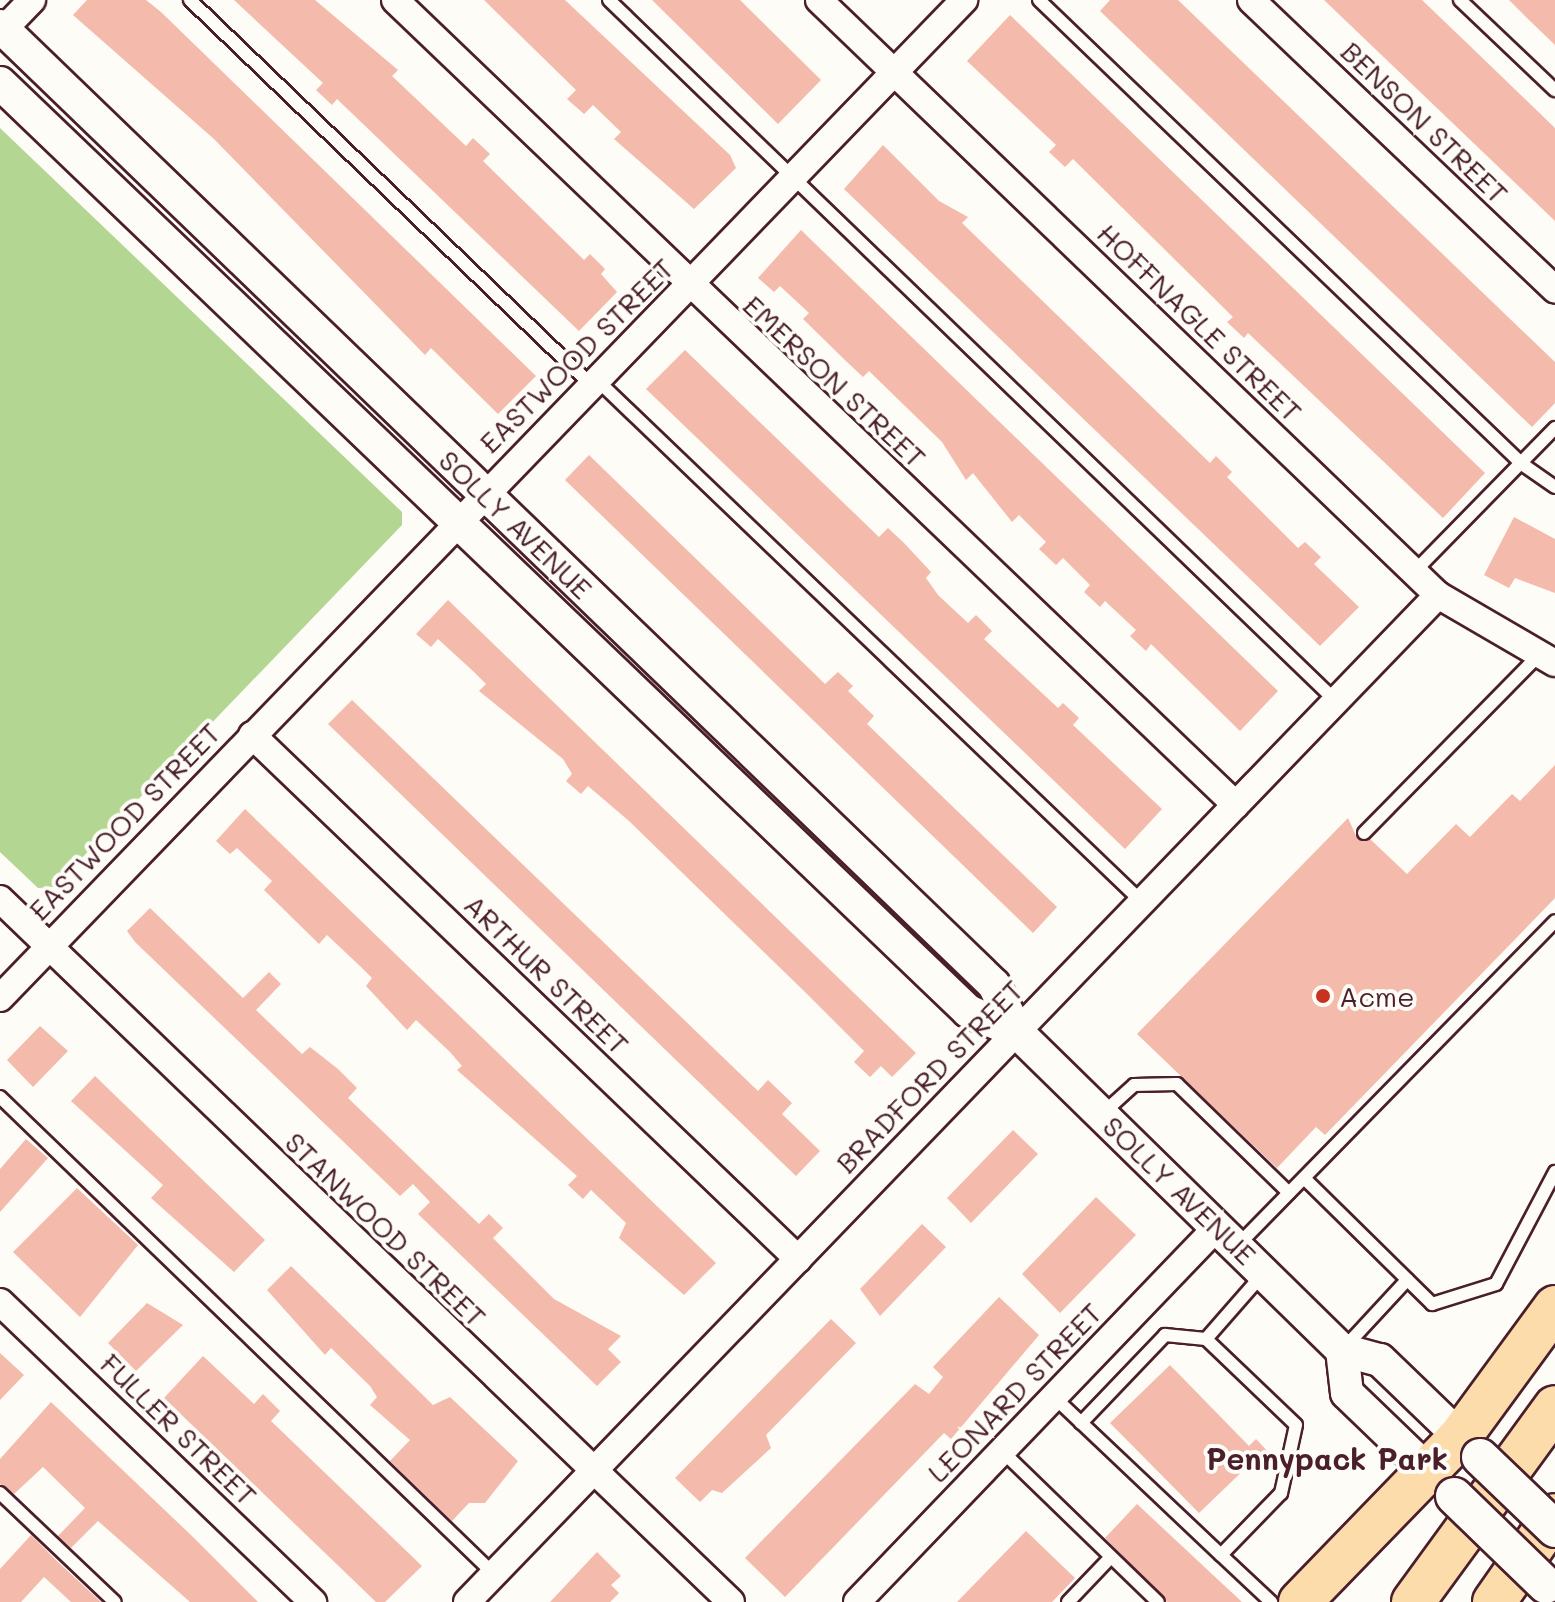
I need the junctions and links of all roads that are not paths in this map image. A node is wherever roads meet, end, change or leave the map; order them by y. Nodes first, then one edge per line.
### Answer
1 (32, 0) edge
2 (190, 0) edge
3 (395, 0) edge
4 (609, 0) edge
5 (819, 0) edge
6 (964, 0) edge
7 (1039, 0) edge
8 (1251, 0) edge
9 (1460, 0) edge
10 (1, 29) edge
11 (896, 74) junction
12 (0, 83) edge
13 (1555, 90) edge
14 (794, 179) junction
15 (689, 287) junction
16 (1555, 290) edge
17 (592, 381) junction
18 (1555, 428) edge
19 (1522, 464) junction
20 (1555, 487) edge
21 (484, 494) junction
22 (459, 521) junction
23 (1414, 572) junction
24 (1438, 595) junction
25 (1547, 659) edge
26 (1336, 701) junction
27 (252, 735) junction
28 (1236, 805) junction
29 (1364, 833) dead end
30 (0, 899) edge
31 (1142, 902) junction
32 (1555, 921) edge
33 (48, 946) junction
34 (0, 998) edge
35 (1017, 1032) junction
36 (0, 1097) edge
37 (1102, 1114) junction
38 (1555, 1172) edge
39 (1304, 1178) junction
40 (1289, 1193) junction
41 (1228, 1236) junction
42 (798, 1259) junction
43 (1264, 1273) junction
44 (1407, 1280) junction
45 (0, 1302) edge
46 (1555, 1307) edge
47 (1206, 1339) junction
48 (1342, 1350) junction
49 (1054, 1397) junction
50 (1555, 1407) edge
51 (1081, 1423) junction
52 (1470, 1447) junction
53 (1002, 1451) junction
54 (593, 1472) junction
55 (1441, 1484) junction
56 (0, 1493) edge
57 (1555, 1515) edge
58 (1555, 1529) edge
59 (1221, 1555) junction
60 (1111, 1557) junction
61 (494, 1574) junction
62 (1546, 1585) dead end
63 (115, 1602) edge
64 (313, 1602) edge
65 (467, 1602) edge
66 (731, 1602) edge
67 (857, 1602) edge
68 (1068, 1602) edge
69 (1158, 1602) edge
70 (1271, 1602) edge
71 (1300, 1602) edge
72 (1413, 1602) edge
73 (1494, 1602) edge

1 - 10 street
2 - 17 lane
3 - 15 street, EMERSON STREET
4 - 14 lane
5 - 11 street, HOFFNAGLE STREET
6 - 11 street, EASTWOOD STREET
7 - 19 lane
8 - 16 street, BENSON STREET
9 - 13 lane
10 - 21 street, SOLLY AVENUE
11 - 14 street, EASTWOOD STREET
11 - 23 street, HOFFNAGLE STREET
12 - 22 street, SOLLY AVENUE
14 - 15 street, EASTWOOD STREET
14 - 26 lane
15 - 17 street, EASTWOOD STREET
15 - 28 street, EMERSON STREET
17 - 21 street, EASTWOOD STREET
17 - 31 lane
18 - 19 lane
19 - 20 lane
19 - 23 lane
21 - 22 street, EASTWOOD STREET
21 - 35 street, SOLLY AVENUE
22 - 27 street, EASTWOOD STREET
22 - 35 street, SOLLY AVENUE
23 - 24 street, HOFFNAGLE STREET
24 - 25 street, HOFFNAGLE STREET
24 - 26 street, BRADFORD STREET
25 - 29 lane
26 - 28 street, BRADFORD STREET
27 - 33 street, EASTWOOD STREET
27 - 42 street, ARTHUR STREET
28 - 31 street, BRADFORD STREET
30 - 33 street, STANWOOD STREET
31 - 35 street, BRADFORD STREET
32 - 39 lane
33 - 34 street, EASTWOOD STREET
33 - 54 street, STANWOOD STREET
35 - 37 street, SOLLY AVENUE
35 - 42 street, BRADFORD STREET
36 - 61 lane
37 - 40 lane
37 - 41 street, SOLLY AVENUE
38 - 44 lane
39 - 40 lane
39 - 44 lane
40 - 41 lane
41 - 43 street, SOLLY AVENUE
41 - 49 street, LEONARD STREET
42 - 54 street, BRADFORD STREET
43 - 47 lane
43 - 48 street, SOLLY AVENUE
44 - 48 lane
45 - 64 street, FULLER STREET
46 - 52 highway
47 - 51 lane
47 - 59 lane
48 - 52 street, SOLLY AVENUE
48 - 55 street
49 - 51 lane
49 - 53 street, LEONARD STREET
50 - 72 highway
51 - 59 lane
52 - 55 highway
52 - 58 main road, bridge
53 - 60 lane
53 - 67 street, LEONARD STREET
54 - 61 street, BRADFORD STREET
54 - 66 street, STANWOOD STREET
55 - 62 main road, bridge
55 - 71 highway
56 - 63 lane
57 - 73 highway
59 - 70 lane
60 - 68 lane
60 - 69 lane
61 - 65 street, BRADFORD STREET

